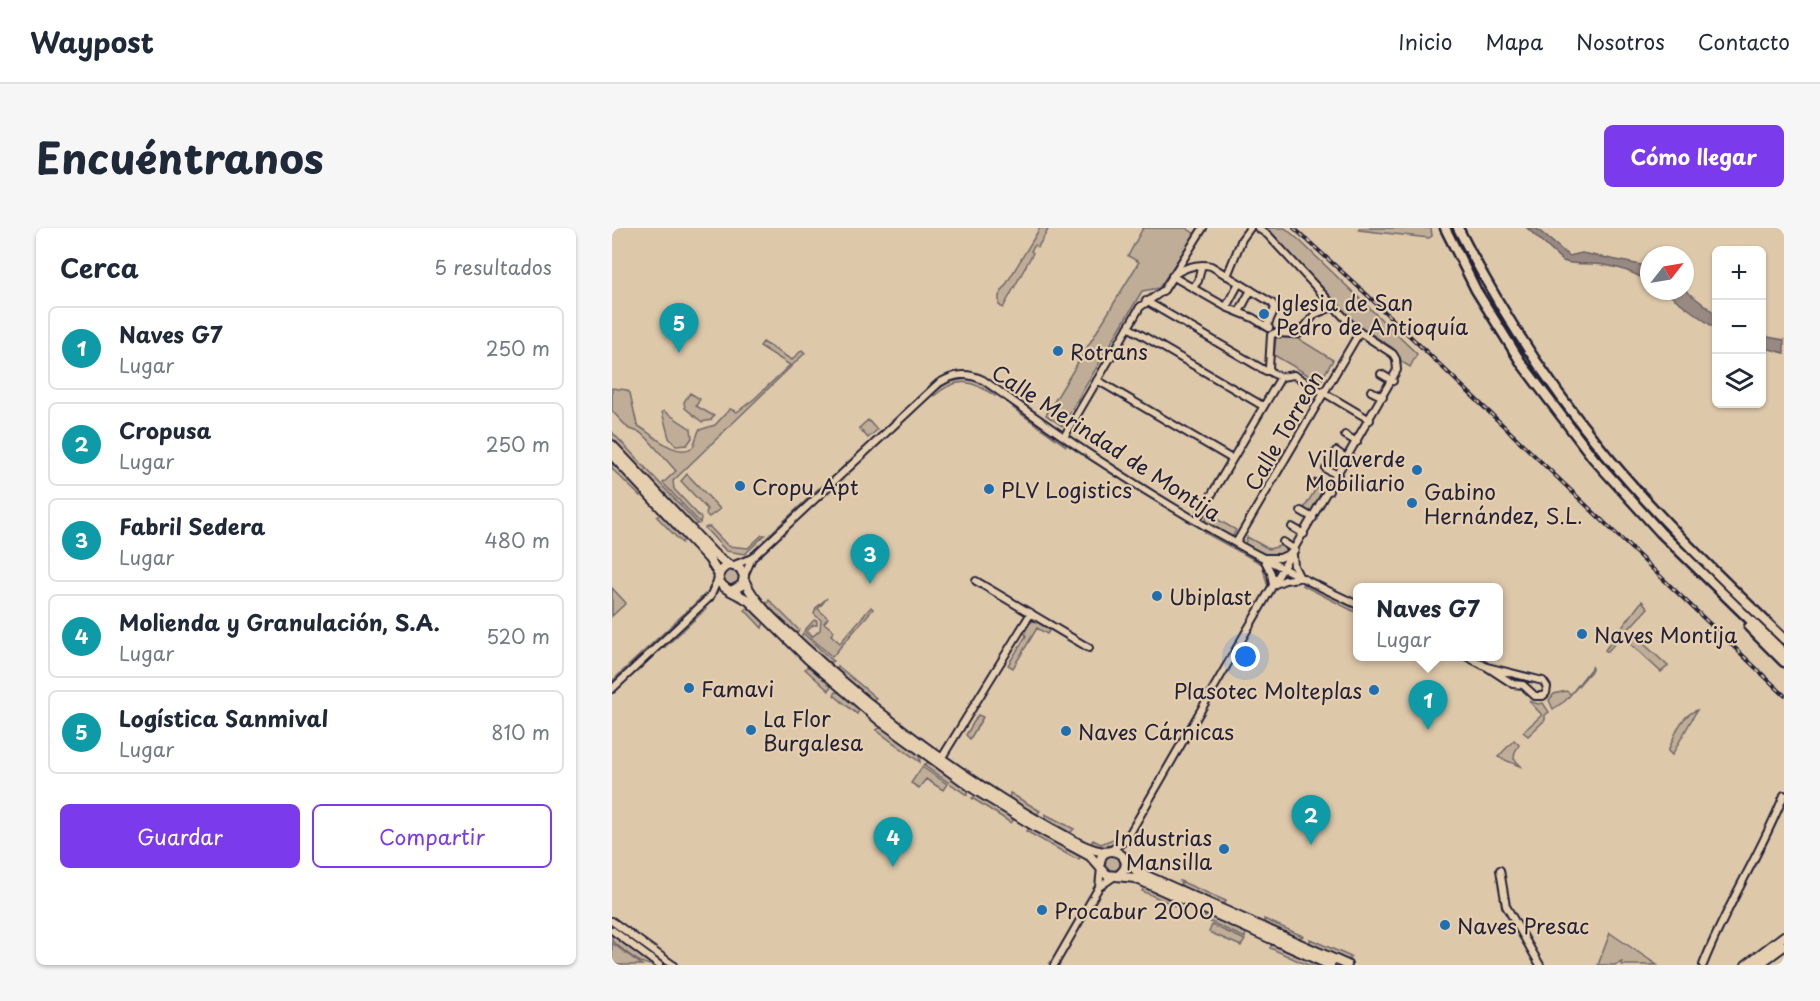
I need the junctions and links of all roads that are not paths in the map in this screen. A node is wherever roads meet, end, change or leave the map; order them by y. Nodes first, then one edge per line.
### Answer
1 (1203, 228) edge
2 (1250, 228) edge
3 (1258, 228) edge
4 (1445, 228) edge
5 (1458, 228) edge
6 (1201, 268) dead end
7 (1172, 276) junction
8 (1227, 276) junction
9 (1239, 283) junction
10 (1194, 286) dead end
11 (1251, 290) junction
12 (1146, 301) junction
13 (1335, 306) junction
14 (1226, 307) junction
15 (1239, 312) junction
16 (1267, 326) junction
17 (1128, 327) junction
18 (1359, 333) junction
19 (1273, 334) junction
20 (1270, 371) junction
21 (1381, 374) dead end
22 (1281, 377) junction
23 (1097, 380) junction
24 (1393, 381) junction
25 (1371, 391) dead end
26 (1324, 393) junction
27 (1383, 397) junction
28 (1263, 406) junction
29 (1370, 420) junction
30 (1345, 435) dead end
31 (1064, 437) junction
32 (1357, 442) junction
33 (612, 446) edge
34 (1336, 451) dead end
35 (612, 455) edge
36 (1232, 459) junction
37 (1347, 459) junction
38 (1326, 468) dead end
39 (1338, 476) junction
40 (1317, 483) dead end
41 (1329, 490) junction
42 (1301, 511) dead end
43 (1313, 518) junction
44 (1196, 521) junction
45 (1292, 527) dead end
46 (1304, 534) junction
47 (1283, 542) dead end
48 (1236, 543) junction
49 (1294, 551) junction
50 (752, 558) junction
51 (1263, 558) junction
52 (732, 565) junction
53 (1282, 569) junction
54 (718, 577) junction
55 (744, 578) junction
56 (1721, 578) junction
57 (1301, 579) junction
58 (976, 581) dead end
59 (1710, 581) junction
60 (1273, 586) junction
61 (730, 590) junction
62 (710, 597) junction
63 (1353, 603) edge
64 (1031, 613) junction
65 (1784, 630) edge
66 (1784, 639) edge
67 (1089, 648) dead end
68 (1784, 652) edge
69 (1474, 661) edge
70 (1784, 662) edge
71 (1487, 667) junction
72 (612, 689) edge
73 (941, 759) junction
74 (1784, 795) edge
75 (1126, 840) junction
76 (1108, 852) junction
77 (1125, 859) junction
78 (1101, 867) junction
79 (1500, 870) dead end
80 (1116, 876) junction
81 (1099, 887) junction
82 (612, 921) edge
83 (612, 930) edge
84 (1784, 936) edge
85 (1784, 946) edge
86 (659, 965) edge
87 (673, 965) edge
88 (1054, 965) edge
89 (1330, 965) edge
90 (1347, 965) edge
91 (1540, 965) edge
92 (1703, 965) edge
93 (1746, 965) edge
94 (1758, 965) edge

1 - 7 street
2 - 8 street
3 - 13 street
4 - 59 highway
5 - 56 highway
6 - 10 street
7 - 8 street
7 - 12 street
7 - 14 street
8 - 9 street
9 - 11 street
9 - 14 street
11 - 15 street
11 - 16 street
12 - 17 street
12 - 20 street
13 - 18 street
13 - 19 street
14 - 15 street
15 - 16 street
16 - 19 street
17 - 23 street
17 - 28 street
18 - 24 street
18 - 26 street, Calle Torreón
19 - 20 street
20 - 22 street
21 - 24 street
22 - 26 street
22 - 28 street
23 - 31 street
23 - 36 street
24 - 27 street
25 - 27 street
26 - 29 street
26 - 48 street, Calle Torreón
27 - 29 street
28 - 36 street
29 - 32 street
30 - 32 street
31 - 44 street, Calle Merindad de Montija
31 - 50 street, Calle Merindad de Montija
32 - 37 street
33 - 52 main road
34 - 37 street
35 - 54 main road
36 - 44 street
37 - 39 street
38 - 39 street
39 - 41 street
40 - 41 street
41 - 43 street
42 - 43 street
43 - 46 street
44 - 48 street, Calle Merindad de Montija
45 - 46 street
46 - 49 street
47 - 49 street
48 - 51 street, Calle Merindad de Montija
49 - 51 street
49 - 53 street
49 - 57 street
50 - 52 street
50 - 55 street
51 - 53 street, Calle Merindad de Montija
51 - 60 street
52 - 54 main road
52 - 55 main road
53 - 57 street, Calle Merindad de Montija
53 - 60 street
54 - 61 main road
54 - 62 street
55 - 61 main road
55 - 73 main road
56 - 65 highway
56 - 66 highway
57 - 60 street
57 - 63 street, Calle Merindad de Montija
58 - 64 street
59 - 68 highway
59 - 70 highway
60 - 75 street
61 - 62 street
61 - 78 main road
62 - 72 street
64 - 67 street
64 - 73 street
69 - 71 street
71 - 71 street
73 - 76 main road
74 - 92 street
75 - 76 street
75 - 77 street
76 - 77 main road
76 - 78 main road
77 - 80 main road
77 - 90 main road
78 - 80 main road
78 - 81 street
79 - 91 street
80 - 81 street
80 - 89 main road
81 - 88 street
82 - 87 street
83 - 86 street
84 - 93 main road
85 - 94 main road

